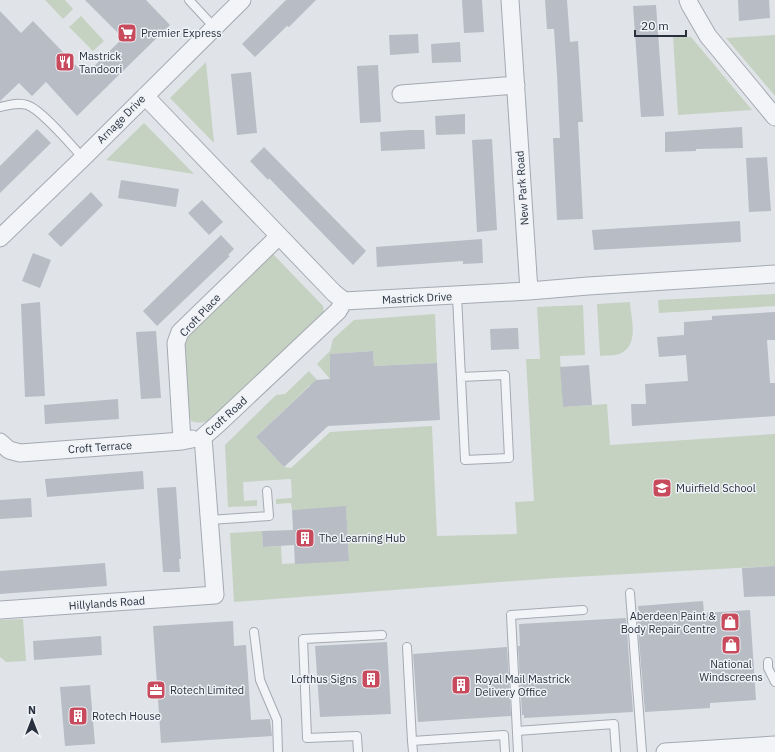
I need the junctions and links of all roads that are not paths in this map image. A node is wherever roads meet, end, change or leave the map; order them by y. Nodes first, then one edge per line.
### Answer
1 (189, 0) edge
2 (242, 0) edge
3 (510, 0) edge
4 (688, 0) edge
5 (214, 27) junction
6 (516, 85) junction
7 (401, 94) dead end
8 (145, 96) junction
9 (0, 107) edge
10 (775, 117) edge
11 (83, 158) junction
12 (279, 236) junction
13 (0, 238) edge
14 (775, 274) edge
15 (529, 291) junction
16 (457, 296) junction
17 (344, 301) junction
18 (461, 377) junction
19 (202, 437) junction
20 (182, 441) junction
21 (0, 442) edge
22 (266, 491) dead end
23 (209, 520) junction
24 (630, 594) dead end
25 (215, 595) joint
26 (0, 610) edge
27 (583, 610) dead end
28 (254, 632) dead end
29 (382, 636) dead end
30 (407, 647) dead end
31 (768, 662) dead end
32 (775, 682) edge
33 (517, 731) junction
34 (412, 741) junction
35 (775, 745) edge
36 (278, 752) edge
37 (358, 752) edge
38 (413, 752) edge
39 (505, 752) edge
40 (518, 752) edge
41 (616, 752) edge
42 (642, 752) edge
43 (665, 752) edge

1 - 5 lane
2 - 5 street, Arnage Drive
3 - 6 street, New Park Road
4 - 10 street
5 - 8 street, Arnage Drive
6 - 7 street
6 - 15 street, New Park Road
8 - 11 street, Arnage Drive
8 - 12 street
9 - 11 lane
11 - 13 street, Arnage Drive
12 - 17 street
12 - 20 street, Croft Place
14 - 15 street, Mastrick Drive
15 - 16 street, Mastrick Drive
16 - 17 street, Mastrick Drive
16 - 18 lane
17 - 19 street, Croft Road
18 - 18 lane
19 - 20 street, Croft Terrace
19 - 23 street, Croft Road
20 - 21 street, Croft Terrace
22 - 23 lane
23 - 25 street, Croft Road
24 - 42 lane
25 - 26 street, Hillylands Road
27 - 33 lane
28 - 36 lane
29 - 37 lane
30 - 34 lane
31 - 32 lane
33 - 40 lane
33 - 41 lane
34 - 38 lane
34 - 39 lane
35 - 43 street

